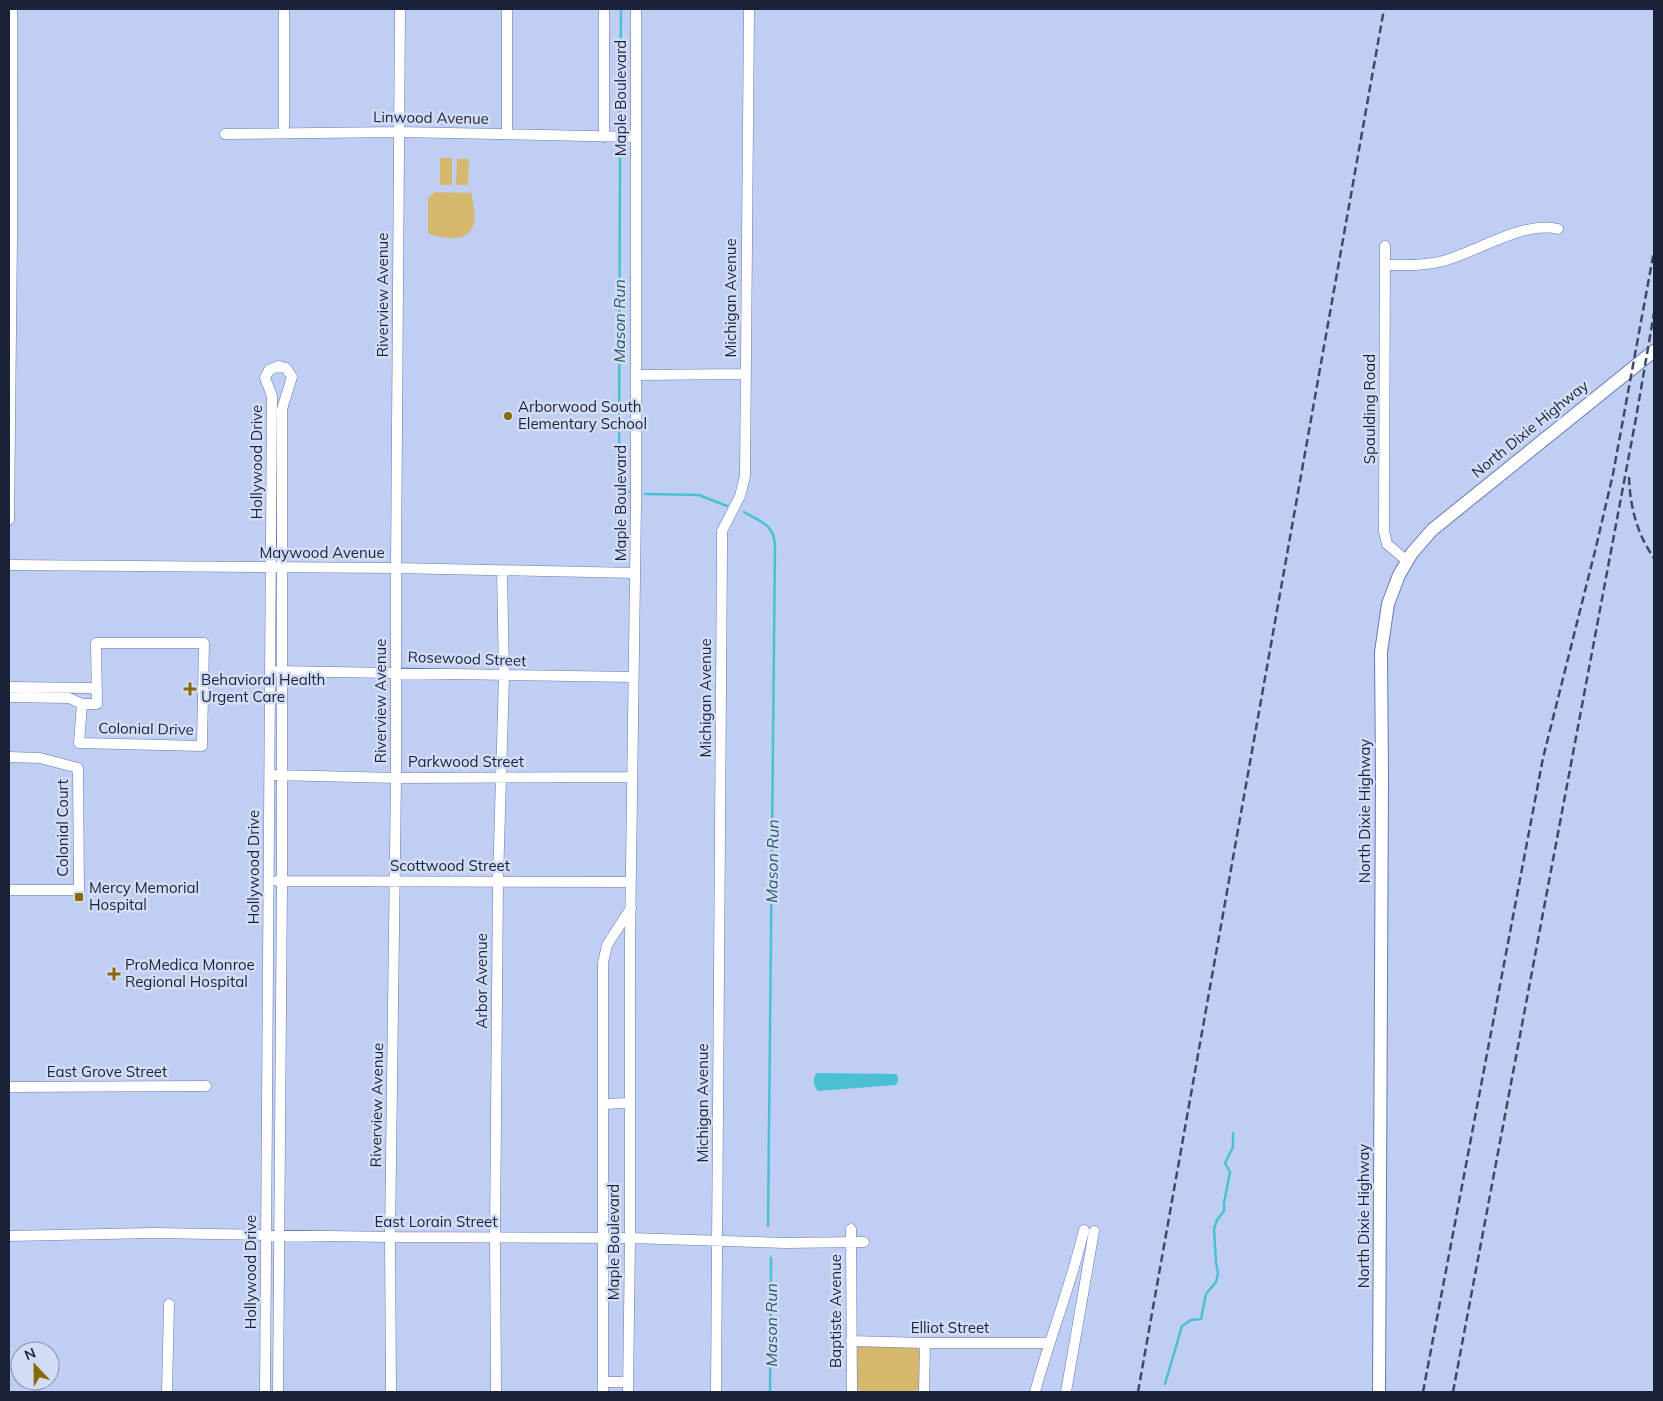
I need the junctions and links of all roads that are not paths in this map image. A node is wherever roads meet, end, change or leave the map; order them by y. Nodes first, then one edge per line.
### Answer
1 (12, 9) edge
2 (284, 9) edge
3 (400, 9) edge
4 (507, 9) edge
5 (604, 9) edge
6 (636, 9) edge
7 (749, 9) edge
8 (400, 132) junction
9 (284, 133) junction
10 (225, 134) dead end
11 (507, 134) junction
12 (604, 137) junction
13 (636, 137) junction
14 (1558, 229) dead end
15 (10, 237) edge
16 (1385, 246) dead end
17 (1385, 265) junction
18 (10, 280) edge
19 (10, 324) edge
20 (1654, 351) edge
21 (746, 374) junction
22 (637, 375) junction
23 (9, 482) edge
24 (9, 520) edge
25 (1407, 561) junction
26 (9, 565) edge
27 (271, 568) junction
28 (282, 568) junction
29 (396, 568) junction
30 (502, 571) junction
31 (635, 573) junction
32 (276, 671) junction
33 (397, 672) junction
34 (504, 676) junction
35 (633, 676) junction
36 (9, 687) edge
37 (96, 692) junction
38 (9, 697) edge
39 (82, 704) junction
40 (9, 757) edge
41 (270, 775) junction
42 (282, 775) junction
43 (632, 776) junction
44 (500, 777) junction
45 (396, 778) junction
46 (269, 880) junction
47 (395, 880) junction
48 (498, 880) junction
49 (282, 881) junction
50 (631, 882) junction
51 (9, 890) edge
52 (631, 907) junction
53 (630, 942) junction
54 (607, 945) junction
55 (206, 1086) dead end
56 (9, 1087) edge
57 (629, 1103) junction
58 (604, 1104) junction
59 (851, 1229) dead end
60 (1089, 1231) dead end
61 (266, 1235) junction
62 (278, 1235) junction
63 (9, 1236) edge
64 (390, 1237) junction
65 (496, 1237) junction
66 (602, 1238) junction
67 (630, 1238) junction
68 (718, 1241) junction
69 (851, 1242) junction
70 (864, 1242) dead end
71 (1086, 1244) junction
72 (169, 1304) dead end
73 (851, 1341) junction
74 (924, 1343) junction
75 (1049, 1343) junction
76 (603, 1387) edge
77 (628, 1387) edge
78 (167, 1392) edge
79 (265, 1392) edge
80 (278, 1392) edge
81 (391, 1392) edge
82 (496, 1392) edge
83 (716, 1392) edge
84 (852, 1392) edge
85 (924, 1392) edge
86 (1035, 1392) edge
87 (1066, 1392) edge
88 (1380, 1392) edge

1 - 15 street
2 - 9 street
3 - 8 street, Riverview Avenue
4 - 11 street
5 - 12 street, Maple Boulevard
6 - 13 street, Maple Boulevard
7 - 21 street, Michigan Avenue
8 - 9 street, Linwood Avenue
8 - 11 street, Linwood Avenue
8 - 29 street, Riverview Avenue
9 - 10 street, Linwood Avenue
11 - 12 street, Linwood Avenue
12 - 13 street, Linwood Avenue
13 - 22 street, Maple Boulevard
14 - 17 street
15 - 18 street
16 - 17 street, Spaulding Road
17 - 25 street, Spaulding Road
18 - 19 street
19 - 23 street
20 - 25 main road, North Dixie Highway
21 - 22 street
21 - 68 street, Michigan Avenue
22 - 31 street, Maple Boulevard
23 - 24 street
25 - 88 main road, North Dixie Highway
26 - 27 street, Maywood Avenue
27 - 28 street, Maywood Avenue
27 - 28 street, Hollywood Drive
27 - 32 street, Hollywood Drive
28 - 29 street, Maywood Avenue
28 - 32 street, Hollywood Drive
29 - 30 street, Maywood Avenue
29 - 33 street, Riverview Avenue
30 - 31 street, Maywood Avenue
30 - 34 street, Arbor Avenue
31 - 35 street, Maple Boulevard
32 - 33 street, Rosewood Street
32 - 41 street, Hollywood Drive
32 - 42 street, Hollywood Drive
33 - 34 street, Rosewood Street
33 - 45 street, Riverview Avenue
34 - 35 street, Rosewood Street
34 - 44 street, Arbor Avenue
35 - 43 street, Maple Boulevard
36 - 37 street
37 - 39 street, Colonial Drive
37 - 39 street, Colonial Drive
38 - 39 street, Colonial Drive
40 - 51 street, Colonial Court
41 - 42 street, Parkwood Street
41 - 46 street, Hollywood Drive
42 - 45 street, Parkwood Street
42 - 49 street, Hollywood Drive
43 - 44 street, Parkwood Street
43 - 50 street, Maple Boulevard
44 - 45 street, Parkwood Street
44 - 48 street, Arbor Avenue
45 - 47 street, Riverview Avenue
46 - 49 street, Scottwood Street
46 - 61 street, Hollywood Drive
47 - 48 street, Scottwood Street
47 - 49 street, Scottwood Street
47 - 64 street, Riverview Avenue
48 - 50 street, Scottwood Street
48 - 65 street, Arbor Avenue
49 - 62 street, Hollywood Drive
50 - 52 street, Maple Boulevard
52 - 53 street, Maple Boulevard
52 - 54 street, Maple Boulevard
53 - 54 street
53 - 57 street, Maple Boulevard
54 - 58 street, Maple Boulevard
55 - 56 street, East Grove Street
57 - 58 street
57 - 67 street, Maple Boulevard
58 - 66 street, Maple Boulevard
59 - 69 street, Baptiste Avenue
60 - 71 street
61 - 62 street, East Lorain Street
61 - 63 street, East Lorain Street
61 - 79 street, Hollywood Drive
62 - 64 street, East Lorain Street
62 - 80 street, Hollywood Drive
64 - 65 street, East Lorain Street
64 - 81 street, Riverview Avenue
65 - 66 street, East Lorain Street
65 - 82 street, Arbor Avenue
66 - 67 street, East Lorain Street
66 - 76 street, Maple Boulevard
67 - 68 street, East Lorain Street
67 - 77 street, Maple Boulevard
68 - 69 street, East Lorain Street
68 - 83 street, Michigan Avenue
69 - 70 street, East Lorain Street
69 - 73 street, Baptiste Avenue
71 - 75 street
71 - 87 street
72 - 78 street
73 - 74 street, Elliot Street
73 - 84 street, Baptiste Avenue
74 - 75 street, Elliot Street
74 - 85 street
75 - 86 street
76 - 77 street, Maple Boulevard

